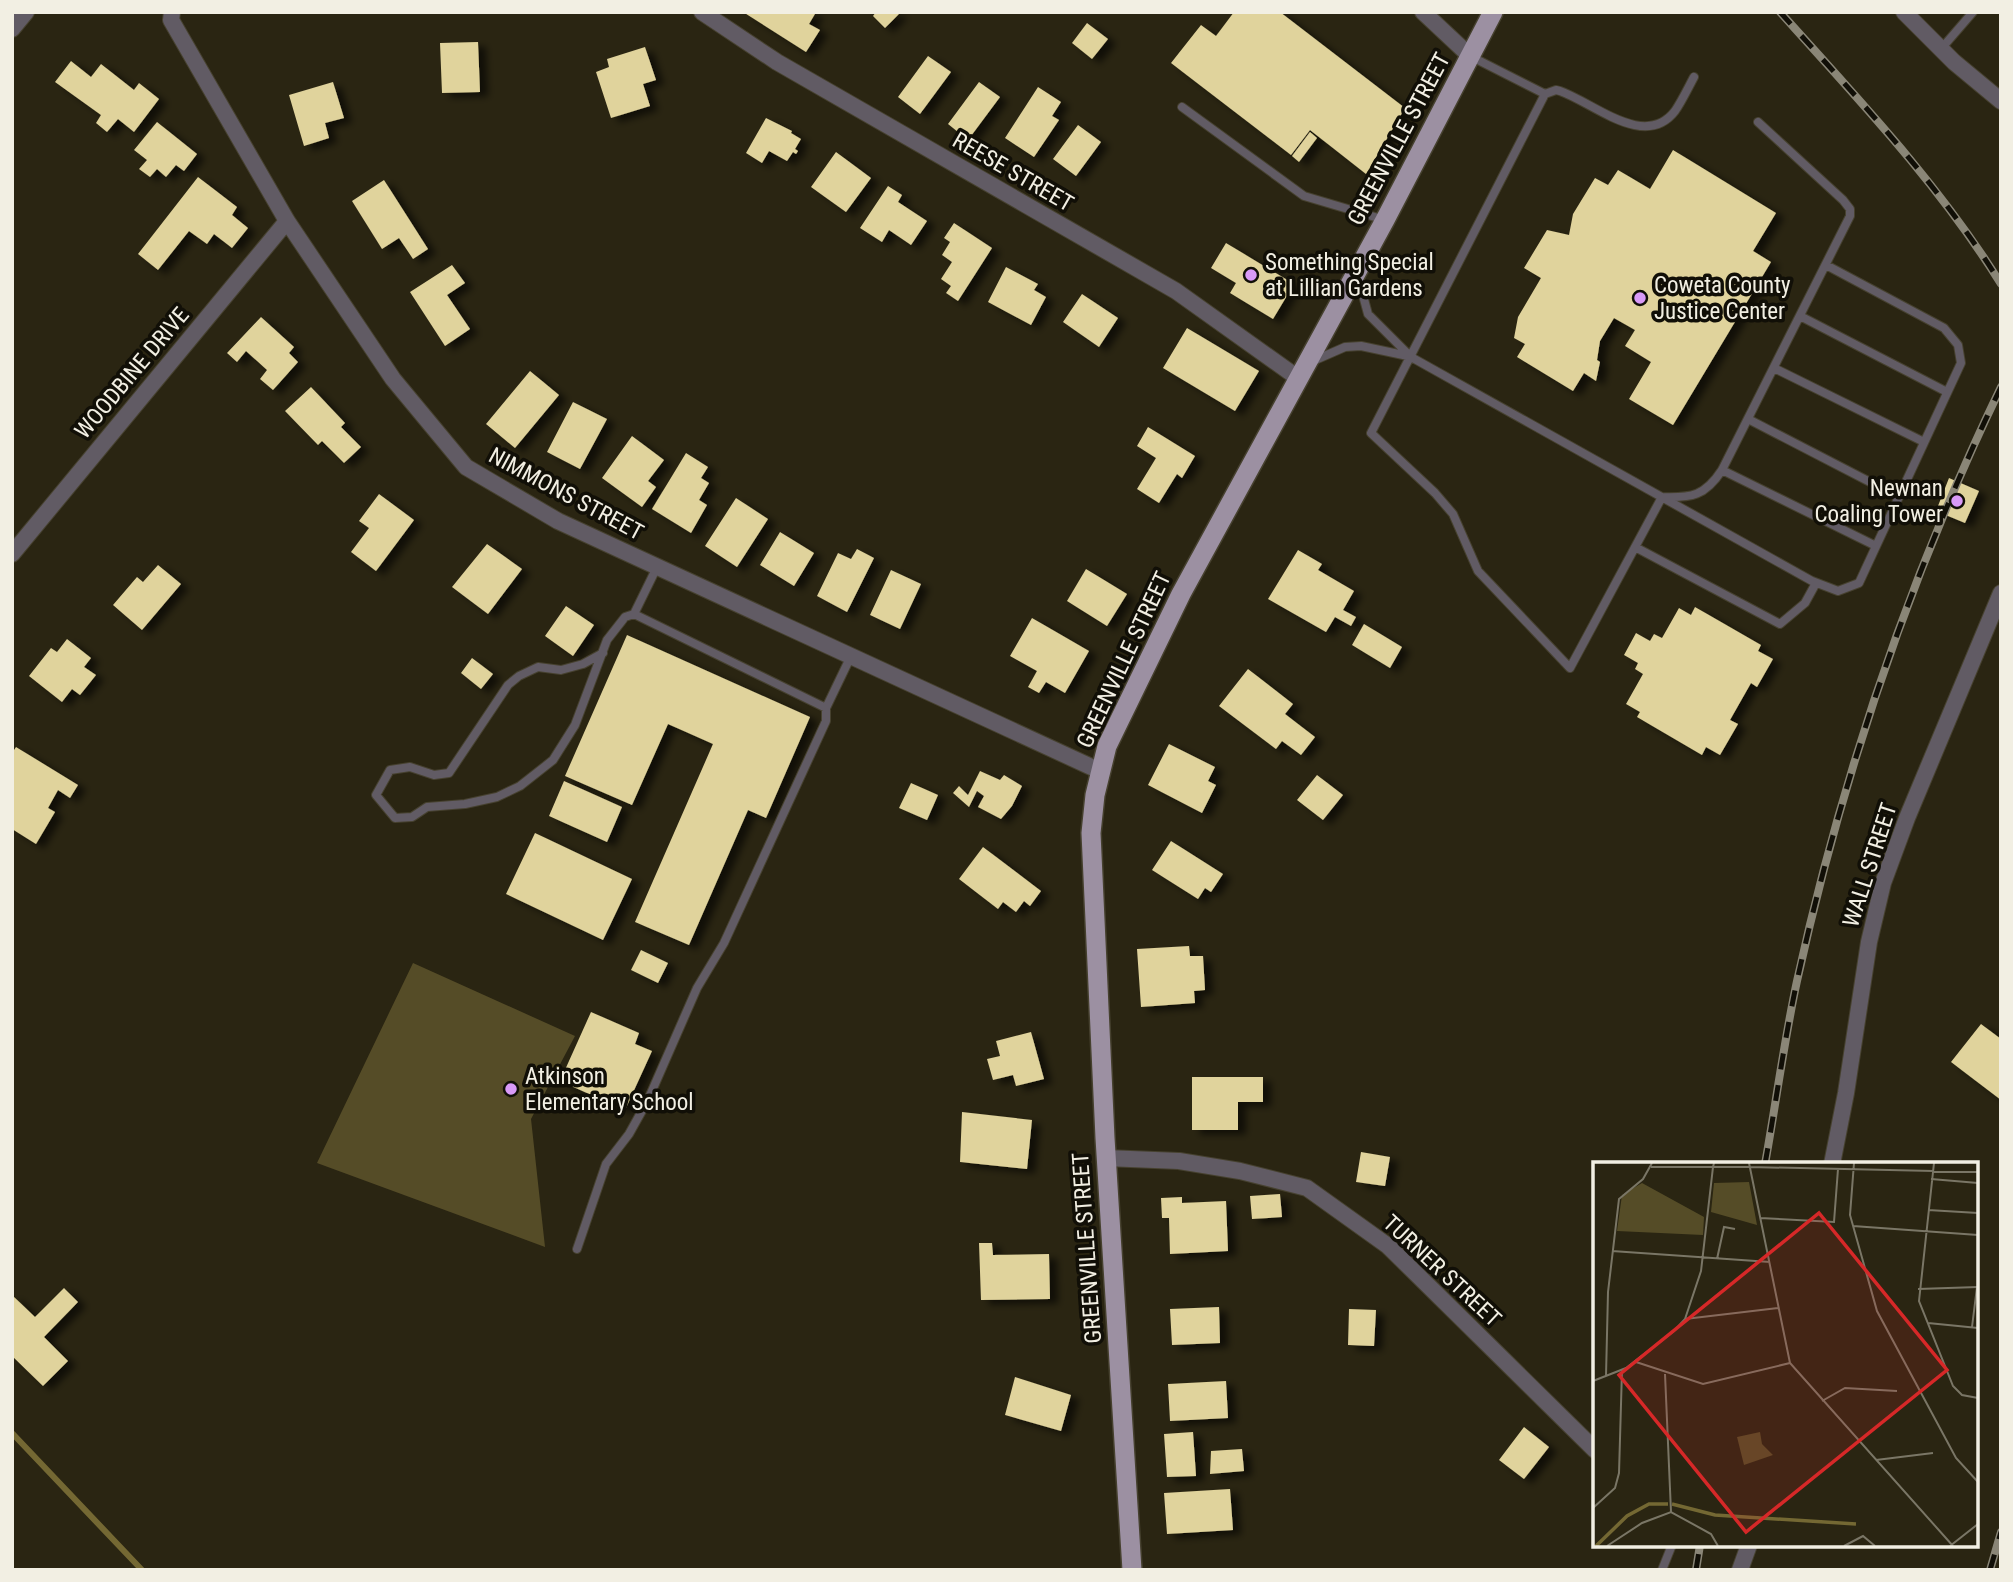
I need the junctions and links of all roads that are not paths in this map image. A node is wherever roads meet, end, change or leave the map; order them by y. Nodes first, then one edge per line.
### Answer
1 (26, 12) edge
2 (172, 12) edge
3 (702, 12) edge
4 (1423, 12) edge
5 (1493, 12) edge
6 (1904, 12) edge
7 (1973, 12) edge
8 (12, 29) edge
9 (1941, 49) junction
10 (1470, 56) junction
11 (1694, 77) dead end
12 (1545, 94) junction
13 (2001, 101) edge
14 (1182, 107) dead end
15 (1758, 122) dead end
16 (1385, 220) junction
17 (287, 221) junction
18 (1826, 265) junction
19 (1356, 271) junction
20 (1800, 316) junction
21 (1411, 356) junction
22 (1774, 368) junction
23 (1301, 371) junction
24 (1947, 392) junction
25 (1748, 419) junction
26 (1924, 442) junction
27 (1722, 470) junction
28 (1662, 497) junction
29 (1899, 497) junction
30 (1877, 546) junction
31 (1635, 547) junction
32 (12, 554) edge
33 (657, 566) junction
34 (1816, 583) junction
35 (2001, 593) edge
36 (634, 614) junction
37 (603, 653) junction
38 (850, 656) junction
39 (826, 708) junction
40 (1100, 771) junction
41 (1107, 1158) junction
42 (1832, 1162) edge
43 (577, 1249) dead end
44 (1593, 1448) edge
45 (1671, 1547) edge
46 (1743, 1547) edge
47 (1132, 1570) edge
48 (1662, 1570) edge
49 (1740, 1570) edge

1 - 8 street
2 - 17 street, NIMMONS STREET
3 - 23 street, REESE STREET
4 - 10 street
5 - 10 main road, GREENVILLE STREET
6 - 9 street
7 - 9 lane
9 - 13 street
10 - 12 lane
10 - 16 main road, GREENVILLE STREET
11 - 12 lane
12 - 21 lane
14 - 16 lane
15 - 18 lane
16 - 19 main road, GREENVILLE STREET
17 - 32 street, WOODBINE DRIVE
17 - 33 street, NIMMONS STREET
18 - 20 lane
18 - 24 lane
19 - 21 lane
19 - 23 main road, GREENVILLE STREET
20 - 22 lane
20 - 24 lane
21 - 23 lane
21 - 28 lane
21 - 31 lane
22 - 25 lane
22 - 26 lane
23 - 40 main road, GREENVILLE STREET
24 - 26 lane
25 - 27 lane
25 - 29 lane
26 - 29 lane
27 - 28 lane
27 - 30 lane
28 - 31 lane
28 - 34 lane
29 - 30 lane
30 - 34 lane
31 - 34 lane
33 - 36 lane
33 - 38 street, NIMMONS STREET
35 - 42 street, WALL STREET
36 - 37 lane
36 - 39 lane
37 - 37 lane
38 - 39 lane
38 - 40 street, NIMMONS STREET
39 - 43 lane
40 - 41 main road, GREENVILLE STREET
41 - 44 street, TURNER STREET
41 - 47 main road, GREENVILLE STREET
45 - 48 lane
46 - 49 street

